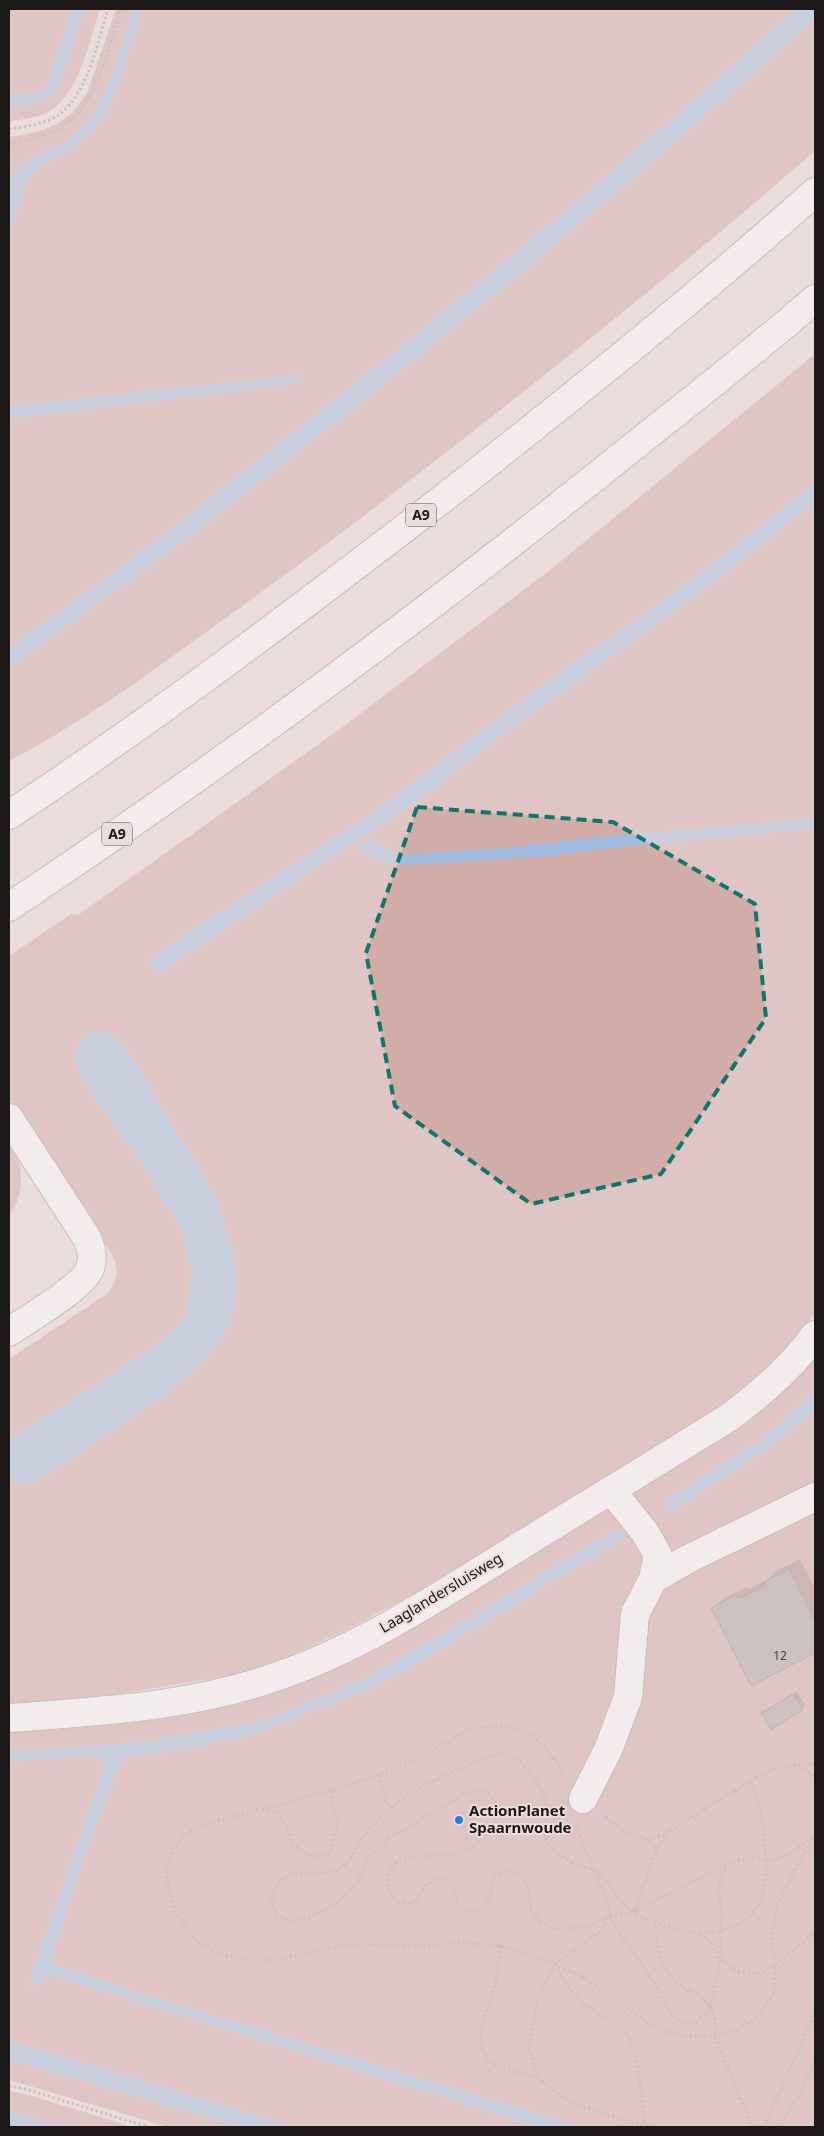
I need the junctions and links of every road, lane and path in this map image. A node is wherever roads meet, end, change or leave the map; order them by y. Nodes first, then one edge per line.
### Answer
1 (108, 9) edge
2 (120, 9) edge
3 (9, 129) edge
4 (9, 143) edge
5 (815, 192) edge
6 (815, 299) edge
7 (9, 815) edge
8 (9, 907) edge
9 (9, 1118) edge
10 (9, 1332) edge
11 (815, 1335) edge
12 (611, 1490) junction
13 (815, 1497) edge
14 (652, 1580) junction
15 (9, 1718) edge
16 (815, 1764) edge
17 (793, 1765) junction
18 (378, 1775) junction
19 (815, 1777) edge
20 (750, 1781) junction
21 (334, 1788) junction
22 (578, 1796) junction
23 (389, 1808) junction
24 (259, 1809) junction
25 (668, 1832) junction
26 (815, 1834) edge
27 (648, 1839) junction
28 (656, 1852) junction
29 (766, 1861) junction
30 (726, 1864) junction
31 (595, 1871) junction
32 (634, 1912) junction
33 (610, 1916) junction
34 (655, 1921) junction
35 (721, 1931) junction
36 (815, 1932) edge
37 (699, 1933) junction
38 (501, 1946) junction
39 (720, 1958) junction
40 (555, 1964) junction
41 (775, 1965) junction
42 (710, 2005) junction
43 (815, 2013) edge
44 (715, 2036) junction
45 (815, 2060) edge
46 (538, 2077) junction
47 (9, 2086) edge
48 (644, 2125) junction
49 (149, 2127) edge
50 (654, 2127) edge
51 (752, 2127) edge
52 (764, 2127) edge
53 (778, 2127) edge

1 - 3 path
2 - 4 path
5 - 7 main road, A9
6 - 8 main road, A9
9 - 10 main road
11 - 12 main road, Laaglandersluisweg
12 - 14 main road
12 - 15 main road, Laaglandersluisweg
13 - 14 main road
14 - 22 main road
16 - 17 path
17 - 19 path
17 - 20 path
18 - 21 path
18 - 22 path
18 - 23 path
20 - 25 path
20 - 29 path
21 - 24 path
21 - 24 path
22 - 27 path
22 - 31 path
23 - 31 path
23 - 33 path
24 - 38 path
25 - 27 path
25 - 28 path
26 - 29 path
26 - 41 path
27 - 28 path
28 - 32 path
29 - 30 path
29 - 35 path
30 - 32 path
30 - 35 path
31 - 32 path
31 - 33 path
32 - 33 path
32 - 34 path
33 - 40 path
33 - 42 path
34 - 37 path
34 - 42 path
35 - 37 path
35 - 39 path
36 - 41 path
37 - 39 path
38 - 40 path
38 - 46 path
39 - 41 path
39 - 42 path
40 - 44 path
40 - 46 path
40 - 48 path
41 - 44 path
42 - 44 path
43 - 52 path
44 - 51 path
45 - 53 path
46 - 48 path
47 - 49 path
48 - 50 path

